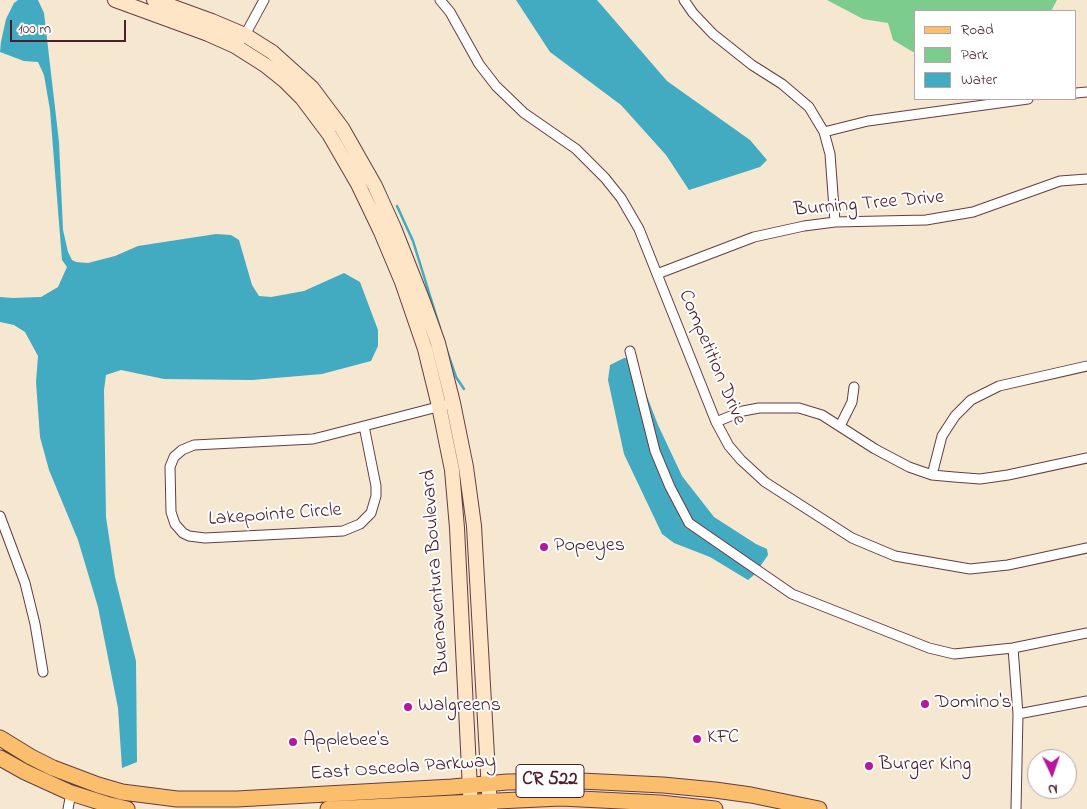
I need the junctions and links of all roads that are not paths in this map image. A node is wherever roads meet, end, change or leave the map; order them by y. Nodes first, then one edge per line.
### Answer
1 (115, 0) edge
2 (154, 0) edge
3 (264, 0) edge
4 (440, 0) edge
5 (684, 0) edge
6 (244, 35) junction
7 (235, 46) junction
8 (1021, 100) edge
9 (824, 132) junction
10 (1087, 179) edge
11 (835, 222) junction
12 (657, 274) junction
13 (630, 352) dead end
14 (1087, 366) edge
15 (854, 387) dead end
16 (453, 403) junction
17 (439, 406) junction
18 (716, 422) junction
19 (364, 426) junction
20 (840, 426) junction
21 (1087, 458) edge
22 (932, 475) junction
23 (0, 516) edge
24 (3, 532) edge
25 (1087, 548) edge
26 (460, 604) junction
27 (479, 604) junction
28 (1087, 633) edge
29 (1013, 648) junction
30 (43, 672) dead end
31 (1087, 701) edge
32 (1018, 714) junction
33 (0, 738) edge
34 (0, 758) edge
35 (489, 784) junction
36 (470, 786) junction
37 (71, 793) junction
38 (152, 797) junction
39 (236, 804) edge
40 (471, 805) edge
41 (490, 805) edge
42 (68, 809) edge
43 (127, 809) edge
44 (328, 809) edge
45 (715, 809) edge
46 (814, 809) edge
47 (1016, 809) edge

1 - 7 main road, Buenaventura Boulevard
2 - 6 main road, Buenaventura Boulevard
3 - 6 street
4 - 12 street, Competition Drive
5 - 9 street
6 - 7 street
6 - 16 main road, Buenaventura Boulevard
7 - 17 main road, Buenaventura Boulevard
8 - 9 street
9 - 11 street
10 - 11 street, Burning Tree Drive
11 - 12 street, Burning Tree Drive
12 - 18 street, Competition Drive
13 - 29 street
14 - 22 street
15 - 20 street
16 - 17 street, Lakepointe Circle
16 - 27 main road, Buenaventura Boulevard
17 - 19 street, Lakepointe Circle
17 - 26 main road, Buenaventura Boulevard
18 - 20 street
18 - 25 street, Competition Drive
19 - 19 street, Lakepointe Circle
20 - 22 street
21 - 22 street
23 - 24 street
24 - 30 street
26 - 27 street
26 - 36 main road, Buenaventura Boulevard
27 - 35 main road, Buenaventura Boulevard
28 - 29 street
29 - 32 street
31 - 32 street
32 - 47 street
33 - 38 main road, East Osceola Parkway / CR 522
34 - 37 main road
35 - 36 main road, East Osceola Parkway / CR 522
35 - 41 main road, Buenaventura Boulevard
35 - 46 main road, East Osceola Parkway / CR 522
36 - 39 main road, East Osceola Parkway / CR 522
36 - 40 main road, Buenaventura Boulevard
37 - 38 main road
37 - 42 street
37 - 43 main road
38 - 39 main road, East Osceola Parkway / CR 522
40 - 41 main road, East Osceola Parkway / CR 522
40 - 44 main road, East Osceola Parkway / CR 522
41 - 45 main road, East Osceola Parkway / CR 522

